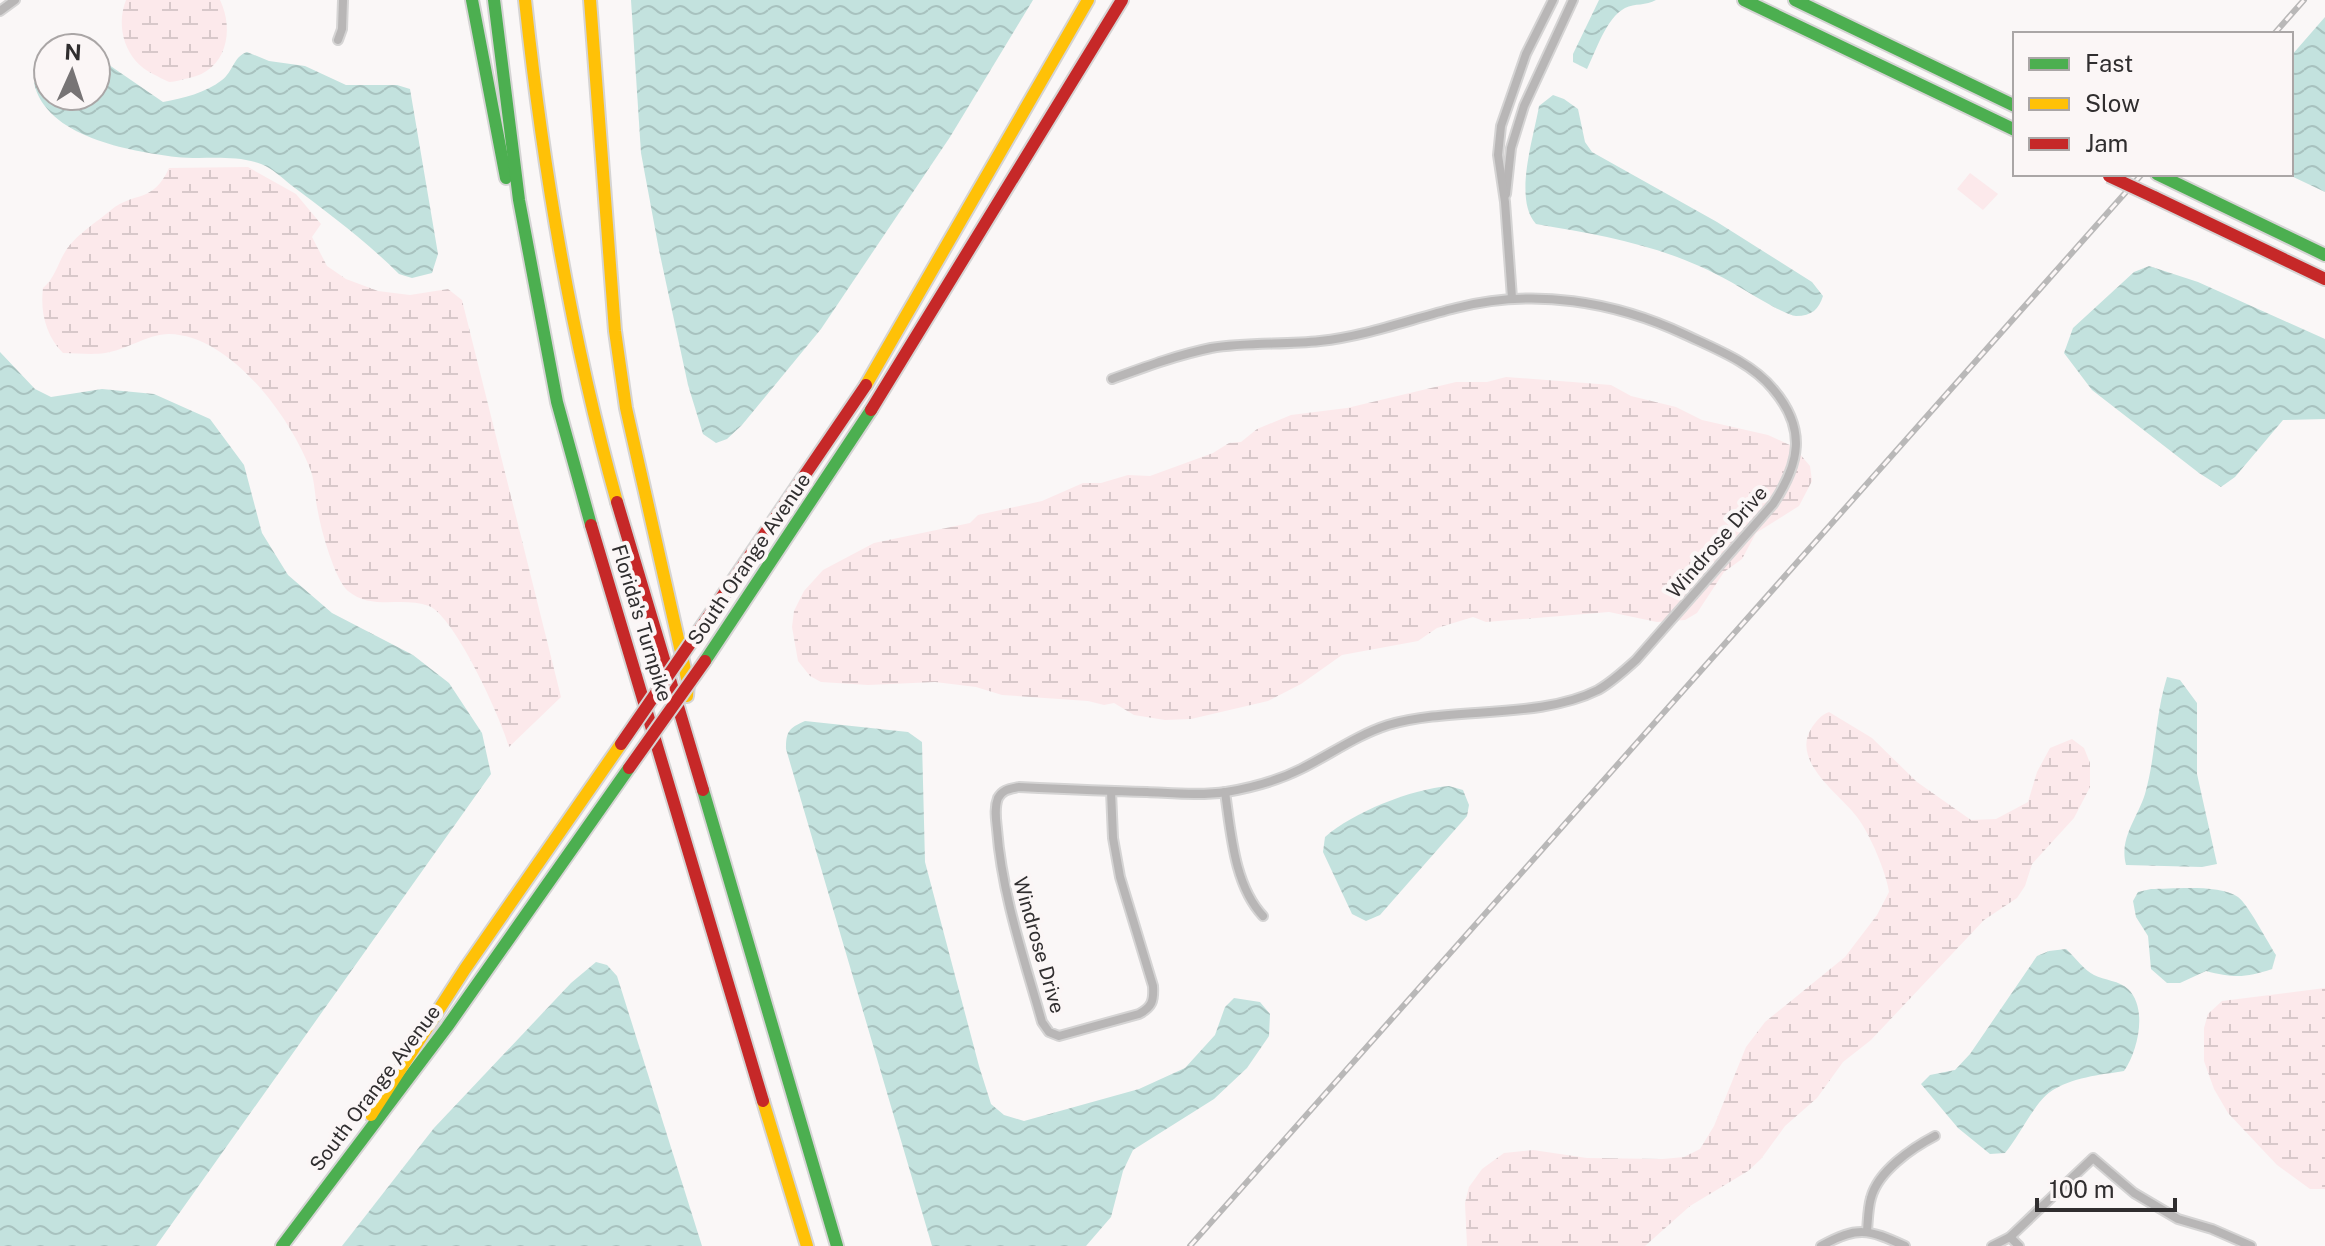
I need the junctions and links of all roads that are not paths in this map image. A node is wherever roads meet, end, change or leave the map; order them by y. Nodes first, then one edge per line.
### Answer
1 (15, 0) edge
2 (343, 0) edge
3 (472, 0) edge
4 (494, 0) edge
5 (525, 0) edge
6 (590, 0) edge
7 (598, 0) edge
8 (1088, 0) edge
9 (1122, 0) edge
10 (1553, 0) edge
11 (1573, 0) edge
12 (1744, 0) edge
13 (1795, 0) edge
14 (0, 11) edge
15 (338, 40) dead end
16 (1526, 54) junction
17 (1543, 63) junction
18 (597, 100) junction
19 (2013, 105) edge
20 (2013, 129) edge
21 (2109, 176) edge
22 (2163, 177) edge
23 (1505, 202) junction
24 (2325, 255) edge
25 (2325, 279) edge
26 (1512, 298) junction
27 (1112, 379) dead end
28 (557, 402) junction
29 (686, 733) junction
30 (1111, 791) junction
31 (1225, 792) junction
32 (1263, 916) dead end
33 (1935, 1136) dead end
34 (319, 1196) junction
35 (1867, 1231) junction
36 (2010, 1237) junction
37 (282, 1246) edge
38 (807, 1246) edge
39 (837, 1246) edge
40 (1821, 1246) edge
41 (1905, 1246) edge
42 (1992, 1246) edge
43 (2019, 1246) edge
44 (2251, 1246) edge

1 - 14 street
2 - 15 street
3 - 28 main road
4 - 28 main road, Florida's Turnpike
5 - 29 main road, Florida's Turnpike
6 - 18 main road
7 - 18 main road
8 - 34 main road, South Orange Avenue, bridge
9 - 34 main road, South Orange Avenue, bridge
10 - 16 street
11 - 17 street
12 - 20 main road
13 - 19 main road
16 - 17 street
16 - 23 street
17 - 23 street
18 - 29 main road
21 - 25 main road, bridge
22 - 24 main road
23 - 26 street
26 - 27 street, Windrose Drive
26 - 31 street, Windrose Drive
28 - 38 main road, Florida's Turnpike
29 - 39 main road, Florida's Turnpike
30 - 30 street, Windrose Drive
30 - 31 street, Windrose Drive
31 - 32 street
33 - 35 street
34 - 37 main road, South Orange Avenue
35 - 40 street
35 - 41 street
36 - 42 street
36 - 43 street
36 - 44 street

